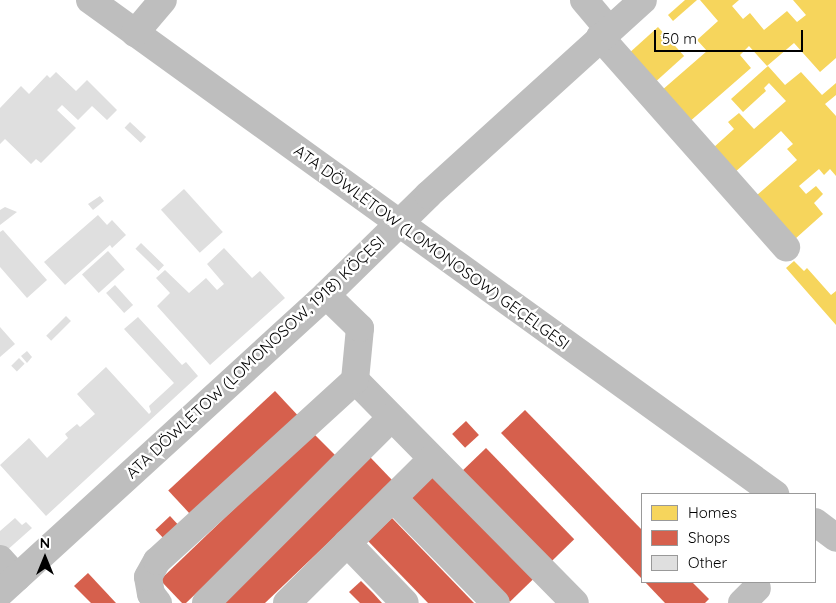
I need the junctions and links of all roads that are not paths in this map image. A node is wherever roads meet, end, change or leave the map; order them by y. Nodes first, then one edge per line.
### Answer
1 (90, 0) edge
2 (163, 0) edge
3 (584, 0) edge
4 (643, 0) edge
5 (135, 33) junction
6 (605, 33) junction
7 (398, 223) junction
8 (786, 247) dead end
9 (326, 295) junction
10 (355, 380) junction
11 (391, 418) junction
12 (432, 459) junction
13 (775, 493) edge
14 (393, 498) junction
15 (816, 523) edge
16 (836, 538) edge
17 (347, 543) junction
18 (6, 577) edge
19 (158, 603) edge
20 (206, 603) edge
21 (286, 603) edge
22 (405, 603) edge
23 (496, 603) edge
24 (575, 603) edge

1 - 5 street, ATA DÖWLETOW (LOMONOSOW) GEÇELGESI
2 - 5 street
3 - 6 street
4 - 6 street, ATA DÖWLETOW (LOMONOSOW, 1918) KÖÇESI
5 - 7 street, ATA DÖWLETOW (LOMONOSOW) GEÇELGESI
6 - 7 street, ATA DÖWLETOW (LOMONOSOW, 1918) KÖÇESI
6 - 8 street
7 - 9 street, ATA DÖWLETOW (LOMONOSOW, 1918) KÖÇESI
7 - 13 street, ATA DÖWLETOW (LOMONOSOW) GEÇELGESI
9 - 10 street
9 - 18 street, ATA DÖWLETOW (LOMONOSOW, 1918) KÖÇESI
10 - 11 street
10 - 19 street
11 - 12 street
11 - 20 street
12 - 14 street
12 - 24 street
14 - 17 street
14 - 23 street
15 - 16 street
17 - 21 street
17 - 22 street

